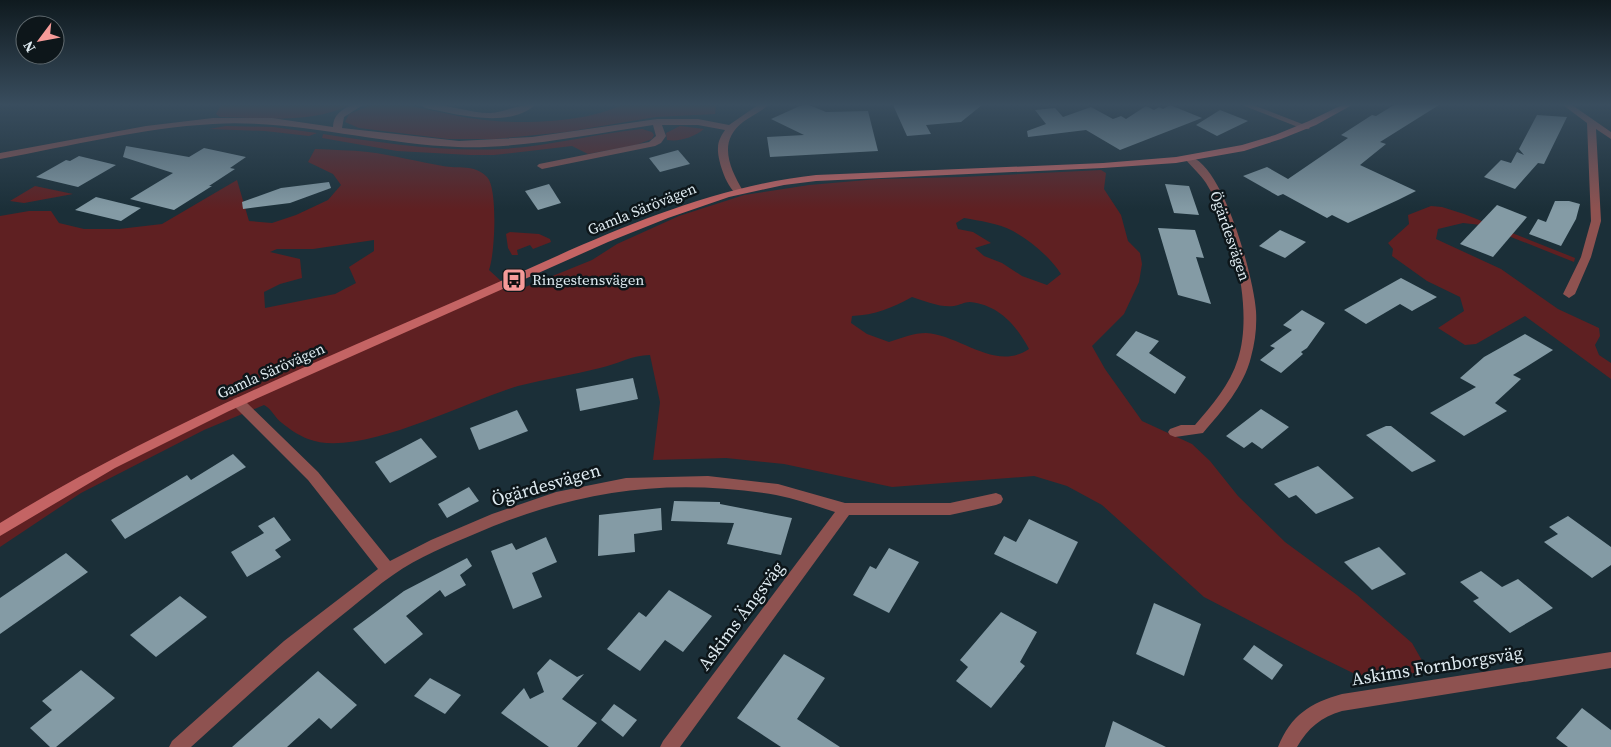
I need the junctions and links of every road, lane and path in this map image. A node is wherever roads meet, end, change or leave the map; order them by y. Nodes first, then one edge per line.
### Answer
1 (90, 140) edge
2 (410, 140) edge
3 (529, 140) edge
4 (659, 140) edge
5 (723, 140) edge
6 (1272, 140) edge
7 (1592, 140) edge
8 (0, 156) edge
9 (1191, 160) junction
10 (542, 166) dead end
11 (738, 191) junction
12 (1570, 294) dead end
13 (238, 402) junction
14 (1175, 432) dead end
15 (996, 499) dead end
16 (845, 509) junction
17 (0, 530) edge
18 (388, 570) junction
19 (1611, 660) edge
20 (178, 747) edge
21 (669, 747) edge
22 (1287, 747) edge

1 - 8 street
2 - 3 street
4 - 10 street
5 - 11 street
6 - 9 street, Gamla Särövägen
7 - 12 street
9 - 11 street, Gamla Särövägen
9 - 14 street, Ögärdesvägen
11 - 13 street, Gamla Särövägen
13 - 17 street, Gamla Särövägen
13 - 18 street
15 - 16 street, Ögärdesvägen
16 - 18 street, Ögärdesvägen
16 - 21 street, Askims Ängsväg
18 - 20 street, Ögärdesvägen
19 - 22 street, Askims Fornborgsväg

